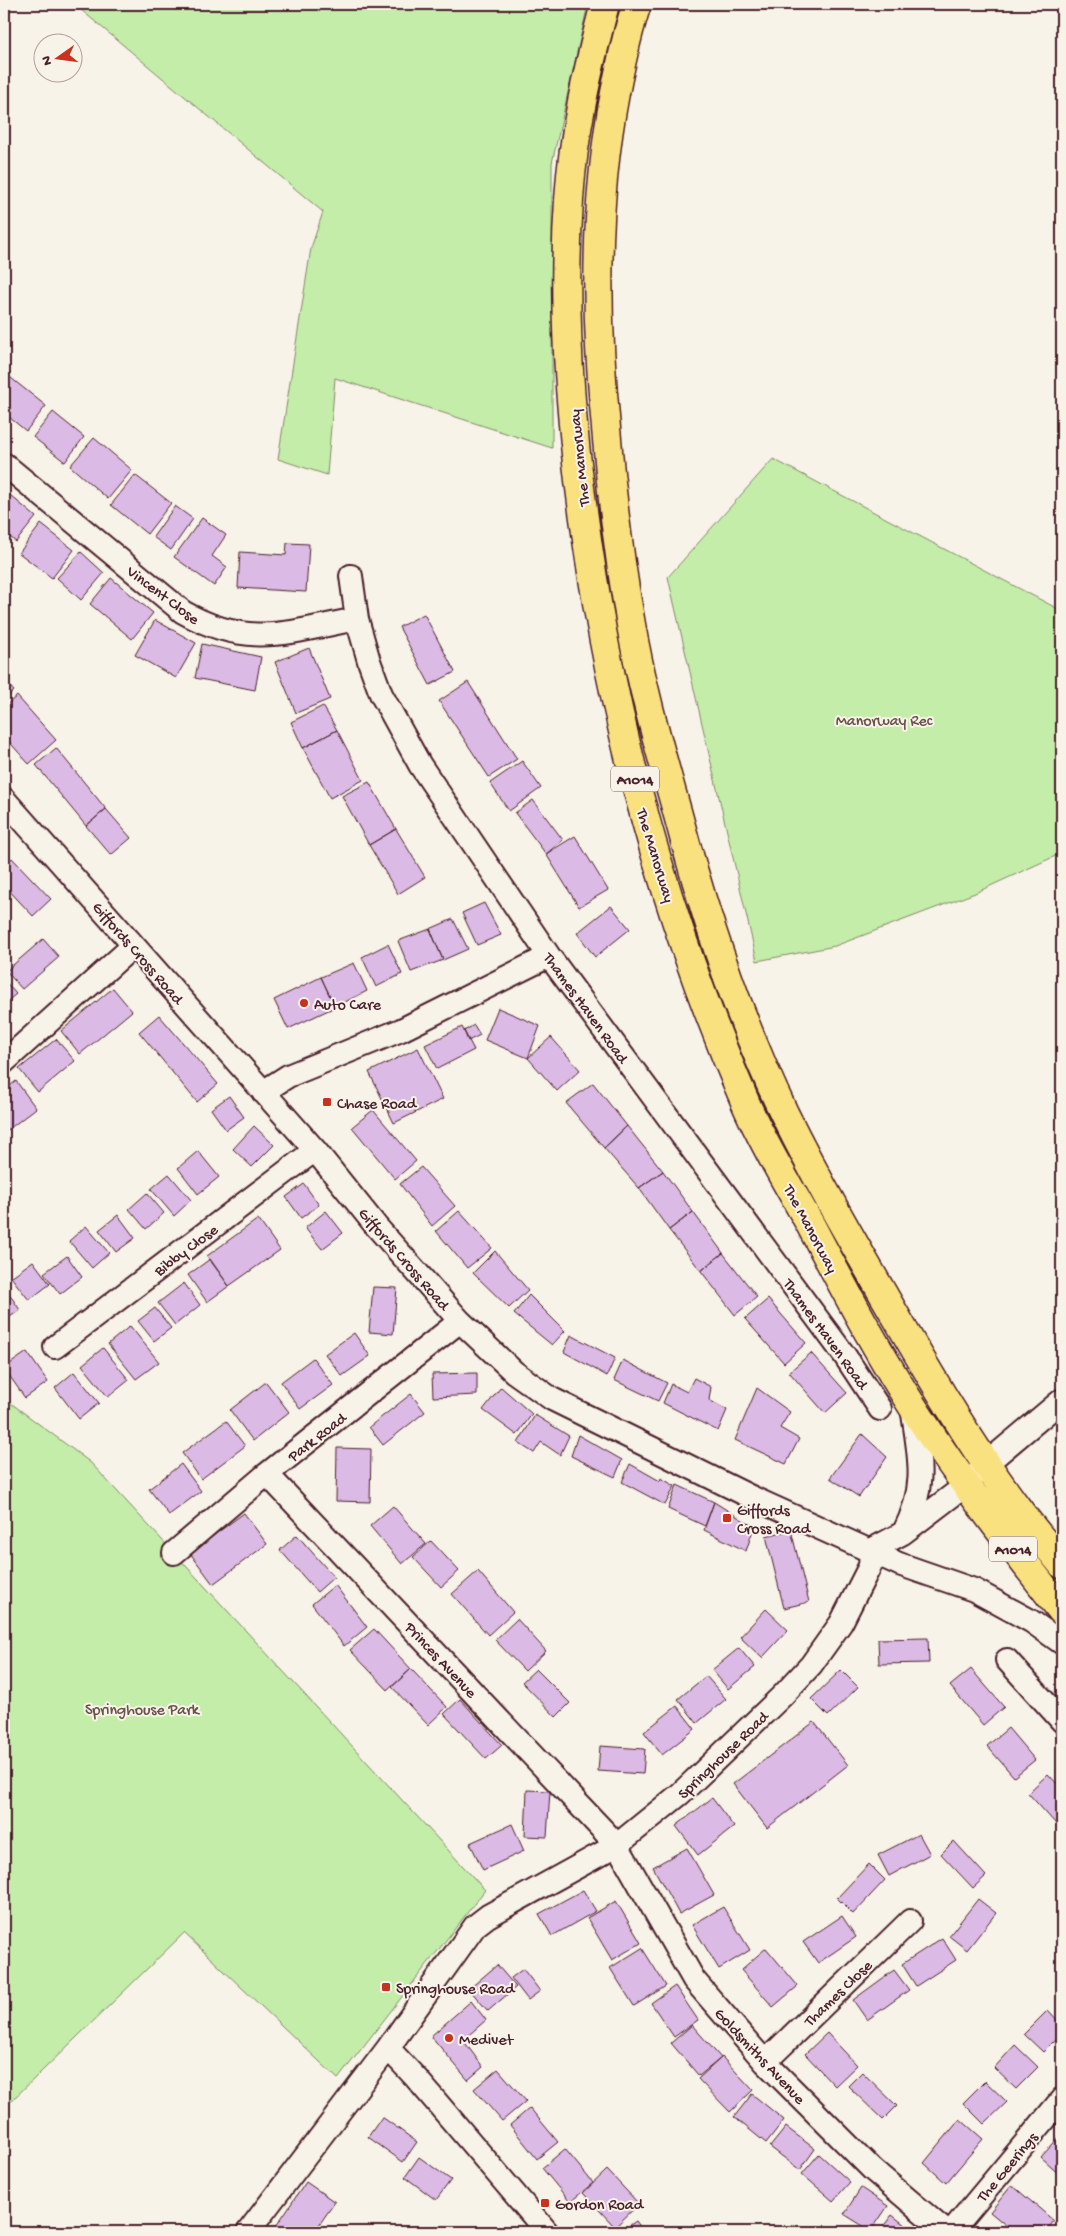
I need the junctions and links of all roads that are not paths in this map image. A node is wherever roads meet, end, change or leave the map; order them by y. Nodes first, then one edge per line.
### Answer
1 (605, 4) edge
2 (637, 4) edge
3 (4, 464) edge
4 (350, 576) dead end
5 (357, 619) junction
6 (4, 799) edge
7 (134, 946) junction
8 (549, 956) junction
9 (4, 1062) edge
10 (263, 1092) junction
11 (315, 1150) junction
12 (460, 1321) junction
13 (55, 1347) dead end
14 (1062, 1400) edge
15 (911, 1404) junction
16 (880, 1409) dead end
17 (988, 1463) junction
18 (267, 1474) junction
19 (966, 1485) junction
20 (903, 1533) junction
21 (871, 1550) junction
22 (174, 1553) dead end
23 (1062, 1564) edge
24 (918, 1570) junction
25 (1062, 1611) edge
26 (1062, 1643) edge
27 (1007, 1660) dead end
28 (1062, 1721) edge
29 (617, 1845) junction
30 (910, 1921) dead end
31 (388, 2048) junction
32 (765, 2062) junction
33 (1062, 2099) edge
34 (248, 2232) edge
35 (546, 2232) edge
36 (946, 2232) edge
37 (951, 2232) edge

1 - 15 main road, The Manorway / A1014
2 - 17 main road, The Manorway / A1014
3 - 5 street, Vincent Close
4 - 5 street, Thames Haven Road
5 - 8 street, Thames Haven Road
6 - 7 street, Giffords Cross Road
7 - 9 street
7 - 10 street, Giffords Cross Road
8 - 10 street
8 - 16 street, Thames Haven Road
10 - 11 street, Giffords Cross Road
11 - 12 street, Giffords Cross Road
11 - 13 street, Bibby Close
12 - 18 street, Park Road
12 - 21 street, Giffords Cross Road
14 - 17 street
15 - 19 main road, The Manorway / A1014
15 - 20 street
17 - 19 street
17 - 23 main road, The Manorway / A1014
18 - 22 street, Park Road
18 - 29 street, Princes Avenue
19 - 20 street
19 - 25 main road, The Manorway / A1014
20 - 21 street
20 - 24 street
21 - 24 street, Giffords Cross Road
21 - 29 street, Springhouse Road
24 - 26 street, Giffords Cross Road
27 - 28 street
29 - 31 street, Springhouse Road
29 - 32 street, Goldsmiths Avenue
30 - 32 street, Thames Close
31 - 34 street, Springhouse Road
31 - 35 street
32 - 36 street, Goldsmiths Avenue
33 - 37 street, The Geerings

